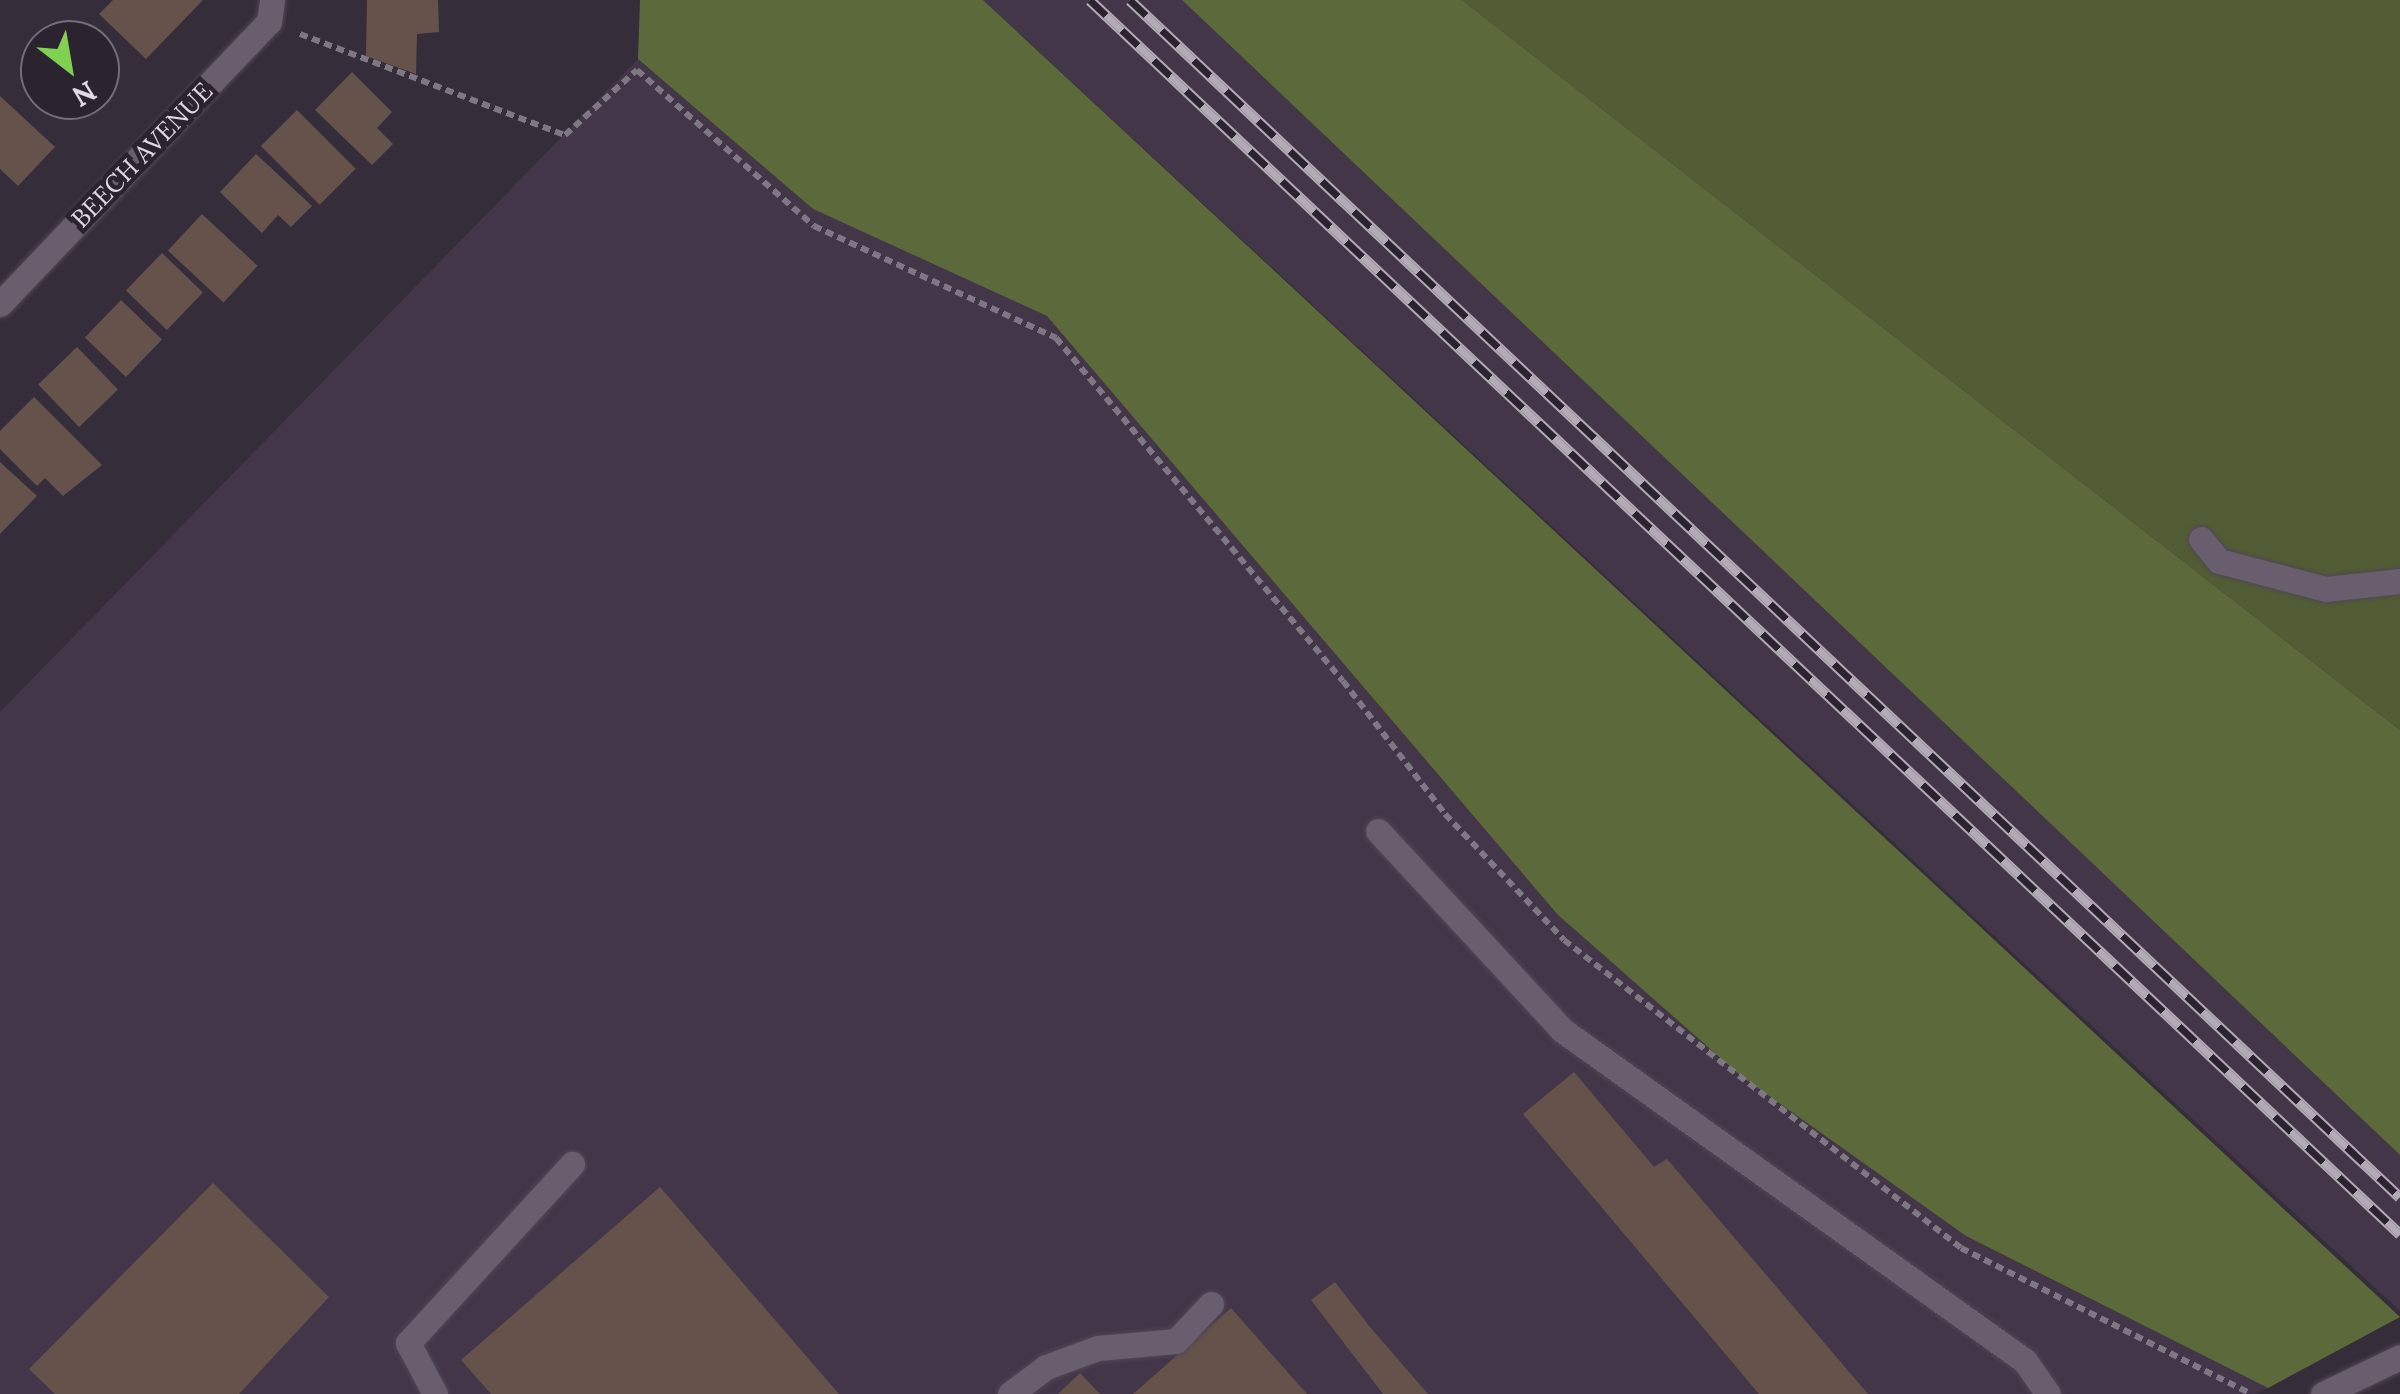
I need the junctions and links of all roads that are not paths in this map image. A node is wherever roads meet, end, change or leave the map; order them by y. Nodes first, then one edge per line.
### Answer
1 (270, 11) edge
2 (0, 304) edge
3 (2200, 539) dead end
4 (2400, 580) edge
5 (1378, 831) dead end
6 (572, 1164) dead end
7 (1211, 1304) dead end
8 (2400, 1358) edge
9 (435, 1394) edge
10 (1010, 1394) edge
11 (2048, 1394) edge
12 (2324, 1394) edge

1 - 2 street, BEECH AVENUE
3 - 4 street
5 - 11 street
6 - 9 street
7 - 10 street
8 - 12 street

